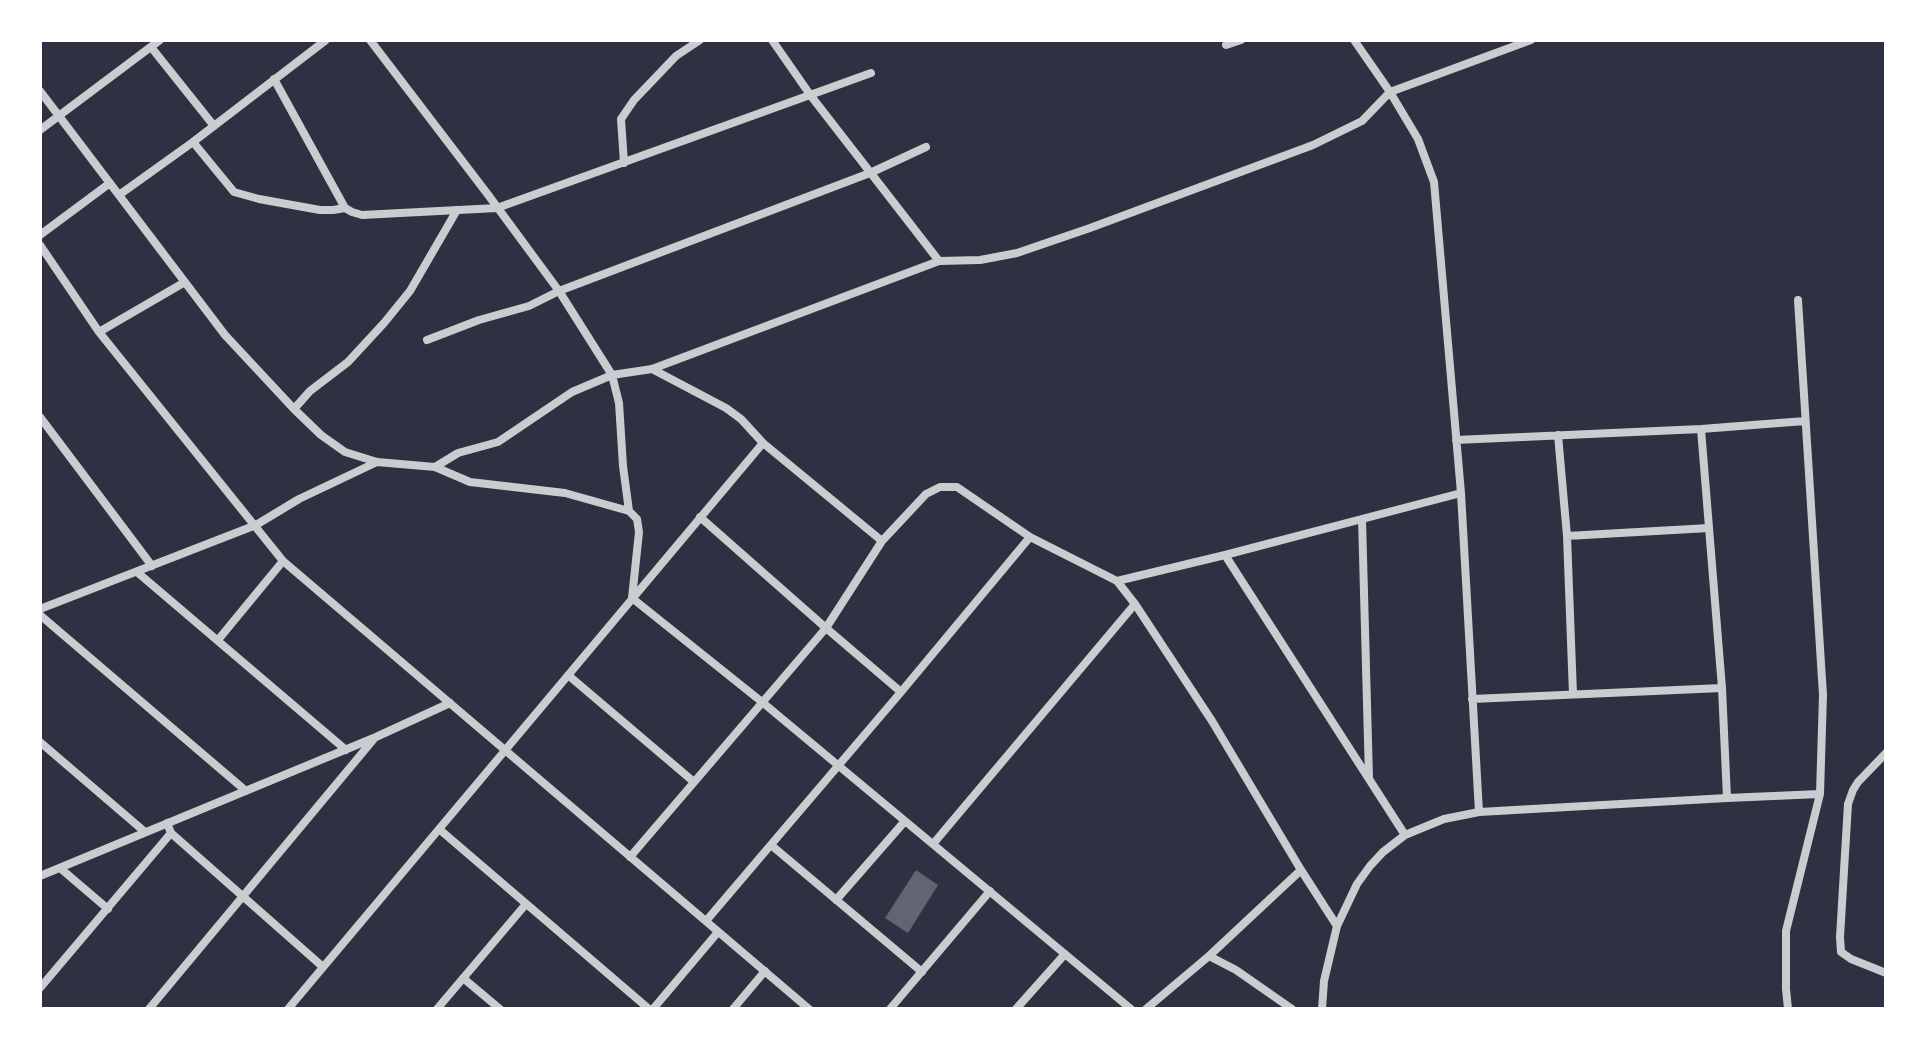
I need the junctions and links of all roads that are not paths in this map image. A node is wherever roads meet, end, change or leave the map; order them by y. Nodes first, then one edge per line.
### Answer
1 (160, 40) edge
2 (326, 40) edge
3 (370, 40) edge
4 (700, 40) edge
5 (786, 40) edge
6 (1241, 40) edge
7 (1354, 40) edge
8 (1531, 40) edge
9 (775, 44) edge
10 (1226, 45) dead end
11 (151, 47) junction
12 (871, 73) dead end
13 (274, 79) junction
14 (40, 91) edge
15 (1390, 92) junction
16 (811, 96) junction
17 (59, 116) junction
18 (214, 126) junction
19 (40, 130) edge
20 (193, 142) junction
21 (926, 147) dead end
22 (624, 163) junction
23 (870, 173) junction
24 (110, 183) junction
25 (119, 195) junction
26 (345, 208) junction
27 (497, 208) junction
28 (457, 210) junction
29 (40, 235) edge
30 (40, 245) edge
31 (939, 261) junction
32 (185, 282) junction
33 (559, 291) junction
34 (1798, 300) dead end
35 (99, 332) junction
36 (427, 340) dead end
37 (652, 369) junction
38 (612, 375) junction
39 (294, 409) junction
40 (40, 417) edge
41 (1805, 421) junction
42 (1701, 429) junction
43 (1558, 435) junction
44 (1456, 440) junction
45 (763, 443) junction
46 (377, 462) junction
47 (435, 467) junction
48 (1461, 493) junction
49 (629, 511) junction
50 (700, 517) junction
51 (1362, 519) junction
52 (256, 525) junction
53 (1709, 528) junction
54 (1567, 536) junction
55 (1030, 537) junction
56 (882, 541) junction
57 (1225, 555) junction
58 (283, 561) junction
59 (152, 566) junction
60 (137, 572) junction
61 (1117, 581) junction
62 (632, 598) junction
63 (1135, 604) junction
64 (40, 609) edge
65 (40, 615) edge
66 (826, 628) junction
67 (218, 640) junction
68 (568, 675) junction
69 (1722, 688) junction
70 (901, 692) junction
71 (1573, 694) junction
72 (1472, 699) junction
73 (762, 702) junction
74 (450, 703) junction
75 (376, 737) junction
76 (40, 742) edge
77 (346, 750) junction
78 (505, 750) junction
79 (1886, 753) edge
80 (838, 765) junction
81 (1369, 781) junction
82 (694, 782) junction
83 (246, 791) junction
84 (1820, 794) junction
85 (1727, 798) junction
86 (1479, 812) junction
87 (905, 821) junction
88 (169, 828) junction
89 (439, 829) junction
90 (145, 832) junction
91 (1405, 835) junction
92 (933, 844) junction
93 (771, 845) junction
94 (630, 857) junction
95 (60, 868) junction
96 (1301, 870) junction
97 (40, 876) edge
98 (990, 891) junction
99 (243, 896) junction
100 (836, 900) junction
101 (526, 904) junction
102 (108, 909) junction
103 (706, 921) junction
104 (1337, 926) junction
105 (718, 932) junction
106 (1065, 954) junction
107 (1209, 956) junction
108 (323, 967) junction
109 (765, 971) junction
110 (922, 972) junction
111 (1886, 973) edge
112 (463, 978) junction
113 (40, 988) edge
114 (149, 1009) edge
115 (288, 1009) edge
116 (437, 1009) edge
117 (500, 1009) edge
118 (651, 1009) edge
119 (733, 1009) edge
120 (809, 1009) edge
121 (890, 1009) edge
122 (1016, 1009) edge
123 (1131, 1009) edge
124 (1146, 1009) edge
125 (1292, 1009) edge
126 (1322, 1009) edge
127 (1788, 1009) edge

1 - 11 street
2 - 13 street
3 - 27 street
4 - 22 street
5 - 9 street
6 - 10 street
7 - 15 street
8 - 15 street
9 - 16 street
11 - 17 street
11 - 18 street
12 - 16 street
13 - 18 street
13 - 26 street
14 - 17 street
15 - 31 street
15 - 44 street
16 - 22 street
16 - 23 street
17 - 19 street
17 - 24 street
18 - 20 street
20 - 25 street
20 - 26 street
21 - 23 street
22 - 27 street
23 - 31 street
23 - 33 street
24 - 25 street
24 - 29 street
25 - 32 street
26 - 28 street
27 - 28 street
27 - 33 street
28 - 39 street
30 - 35 street
31 - 37 street
32 - 35 street
32 - 39 street
33 - 36 street
33 - 38 street
34 - 41 street
35 - 52 street
37 - 38 street
37 - 45 street
38 - 47 street
38 - 49 street
39 - 46 street
40 - 59 street
41 - 42 street
41 - 84 street
42 - 43 street
42 - 53 street
43 - 44 street
43 - 54 street
44 - 48 street
45 - 50 street
45 - 56 street
46 - 47 street
46 - 52 street
47 - 49 street
48 - 51 street
48 - 72 street
49 - 62 street
50 - 62 street
50 - 66 street
51 - 57 street
51 - 81 street
52 - 58 street
52 - 59 street
53 - 54 street
53 - 69 street
54 - 71 street
55 - 56 street
55 - 61 street
55 - 70 street
56 - 66 street
57 - 61 street
57 - 81 street
58 - 67 street
58 - 74 street
59 - 60 street
60 - 64 street
60 - 67 street
61 - 63 street
62 - 68 street
62 - 73 street
63 - 92 street
63 - 96 street
65 - 83 street
66 - 70 street
66 - 73 street
67 - 77 street
68 - 78 street
68 - 82 street
69 - 71 street
69 - 85 street
70 - 80 street
71 - 72 street
72 - 86 street
73 - 80 street
73 - 82 street
74 - 75 street
74 - 78 street
75 - 77 street
75 - 99 street
76 - 90 street
77 - 83 street
78 - 89 street
78 - 94 street
79 - 111 street
80 - 87 street
80 - 93 street
81 - 91 street
82 - 94 street
83 - 88 street
84 - 85 street
84 - 127 street
85 - 86 street
86 - 91 street
87 - 92 street
87 - 100 street
88 - 90 street
88 - 99 street
88 - 102 street
89 - 101 street
89 - 108 street
90 - 95 street
91 - 104 street
92 - 98 street
93 - 100 street
93 - 103 street
94 - 103 street
95 - 97 street
95 - 102 street
96 - 104 street
96 - 107 street
98 - 106 street
98 - 110 street
99 - 108 street
99 - 114 street
100 - 110 street
101 - 112 street
101 - 118 street
102 - 113 street
103 - 105 street
104 - 126 street
105 - 109 street
105 - 118 street
106 - 122 street
106 - 123 street
107 - 124 street
107 - 125 street
108 - 115 street
109 - 119 street
109 - 120 street
110 - 121 street
112 - 116 street
112 - 117 street

